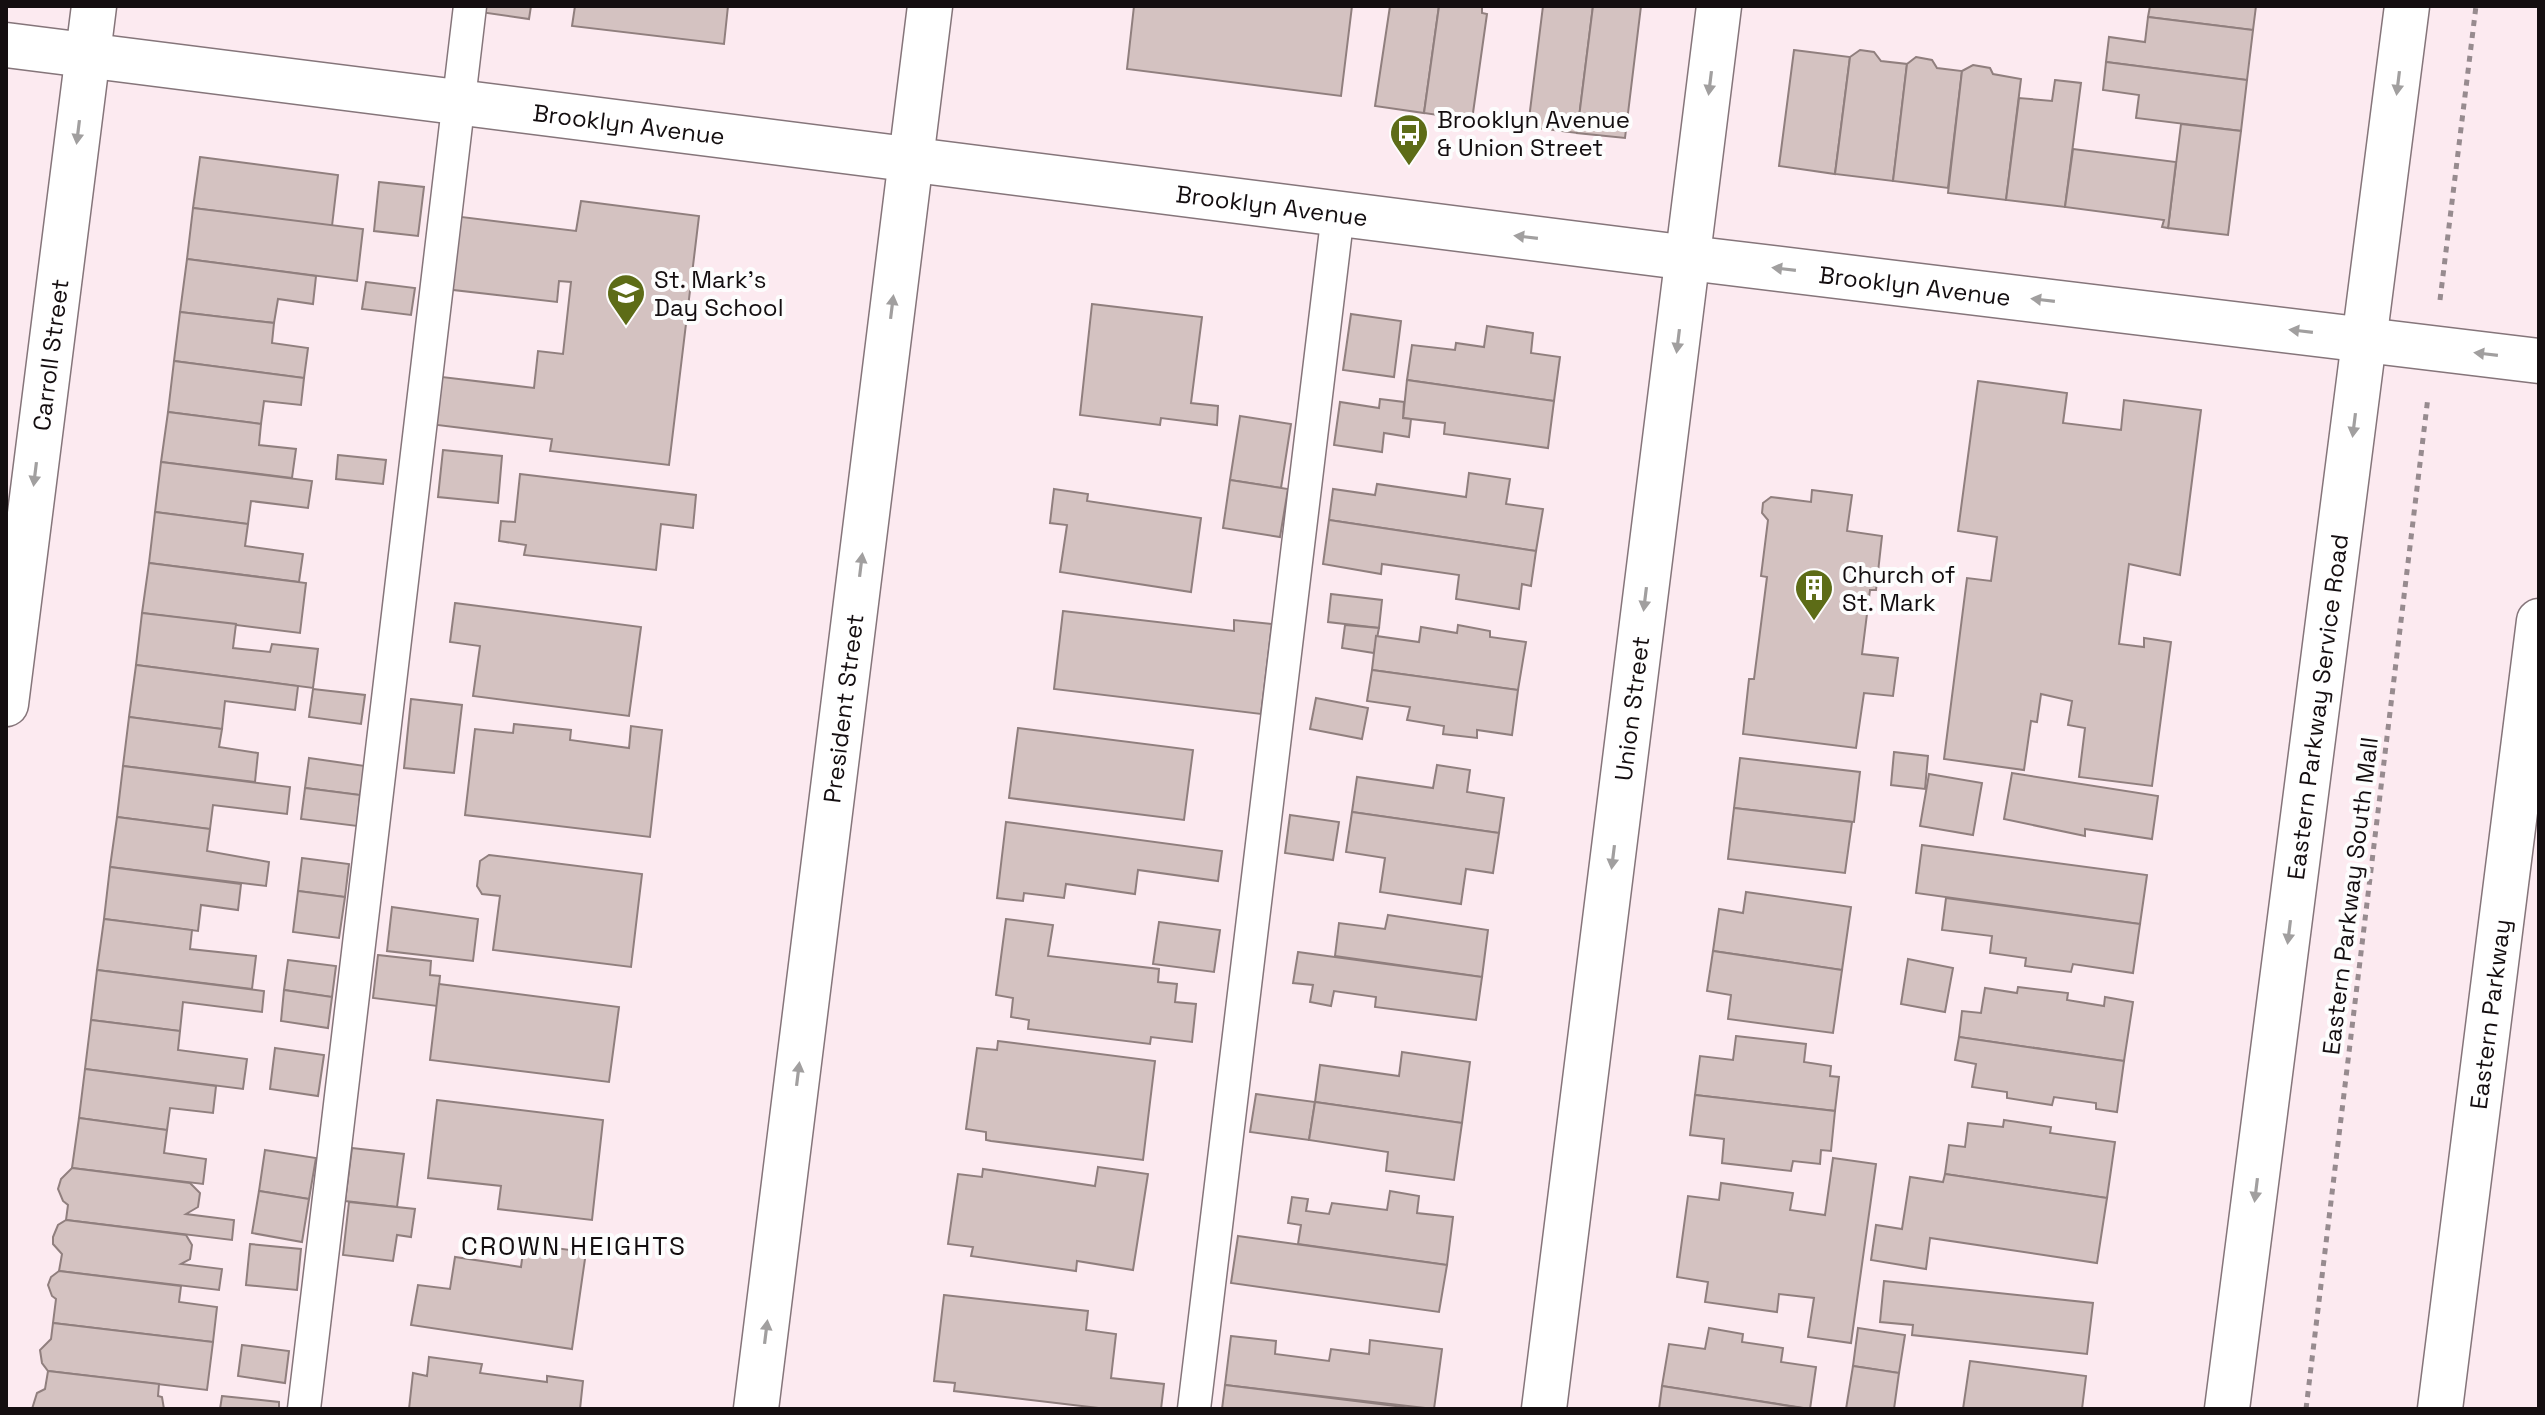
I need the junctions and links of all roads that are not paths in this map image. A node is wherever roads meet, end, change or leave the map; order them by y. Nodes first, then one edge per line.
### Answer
1 (94, 6) edge
2 (470, 6) edge
3 (930, 6) edge
4 (1719, 6) edge
5 (2407, 6) edge
6 (6, 45) edge
7 (88, 55) junction
8 (458, 101) junction
9 (911, 158) junction
10 (1338, 213) junction
11 (1689, 258) junction
12 (2365, 339) junction
13 (2539, 361) edge
14 (2539, 621) edge
15 (6, 704) edge
16 (304, 1409) edge
17 (756, 1409) edge
18 (1194, 1409) edge
19 (1544, 1409) edge
20 (2227, 1409) edge
21 (2440, 1409) edge

1 - 7 street, Carroll Street
2 - 8 lane
3 - 9 street, President Street
4 -> 11 street, Union Street
5 -> 12 street, Eastern Parkway Service Road
6 - 7 street, Brooklyn Avenue
7 - 8 street, Brooklyn Avenue
7 -> 15 street, Carroll Street
8 - 9 street, Brooklyn Avenue
8 - 16 lane
9 - 10 street, Brooklyn Avenue
17 -> 9 street, President Street
11 -> 10 street, Brooklyn Avenue
10 - 18 lane
12 -> 11 street, Brooklyn Avenue
11 -> 19 street, Union Street
13 -> 12 street, Brooklyn Avenue
12 -> 20 street, Eastern Parkway Service Road
14 - 21 street, Eastern Parkway

